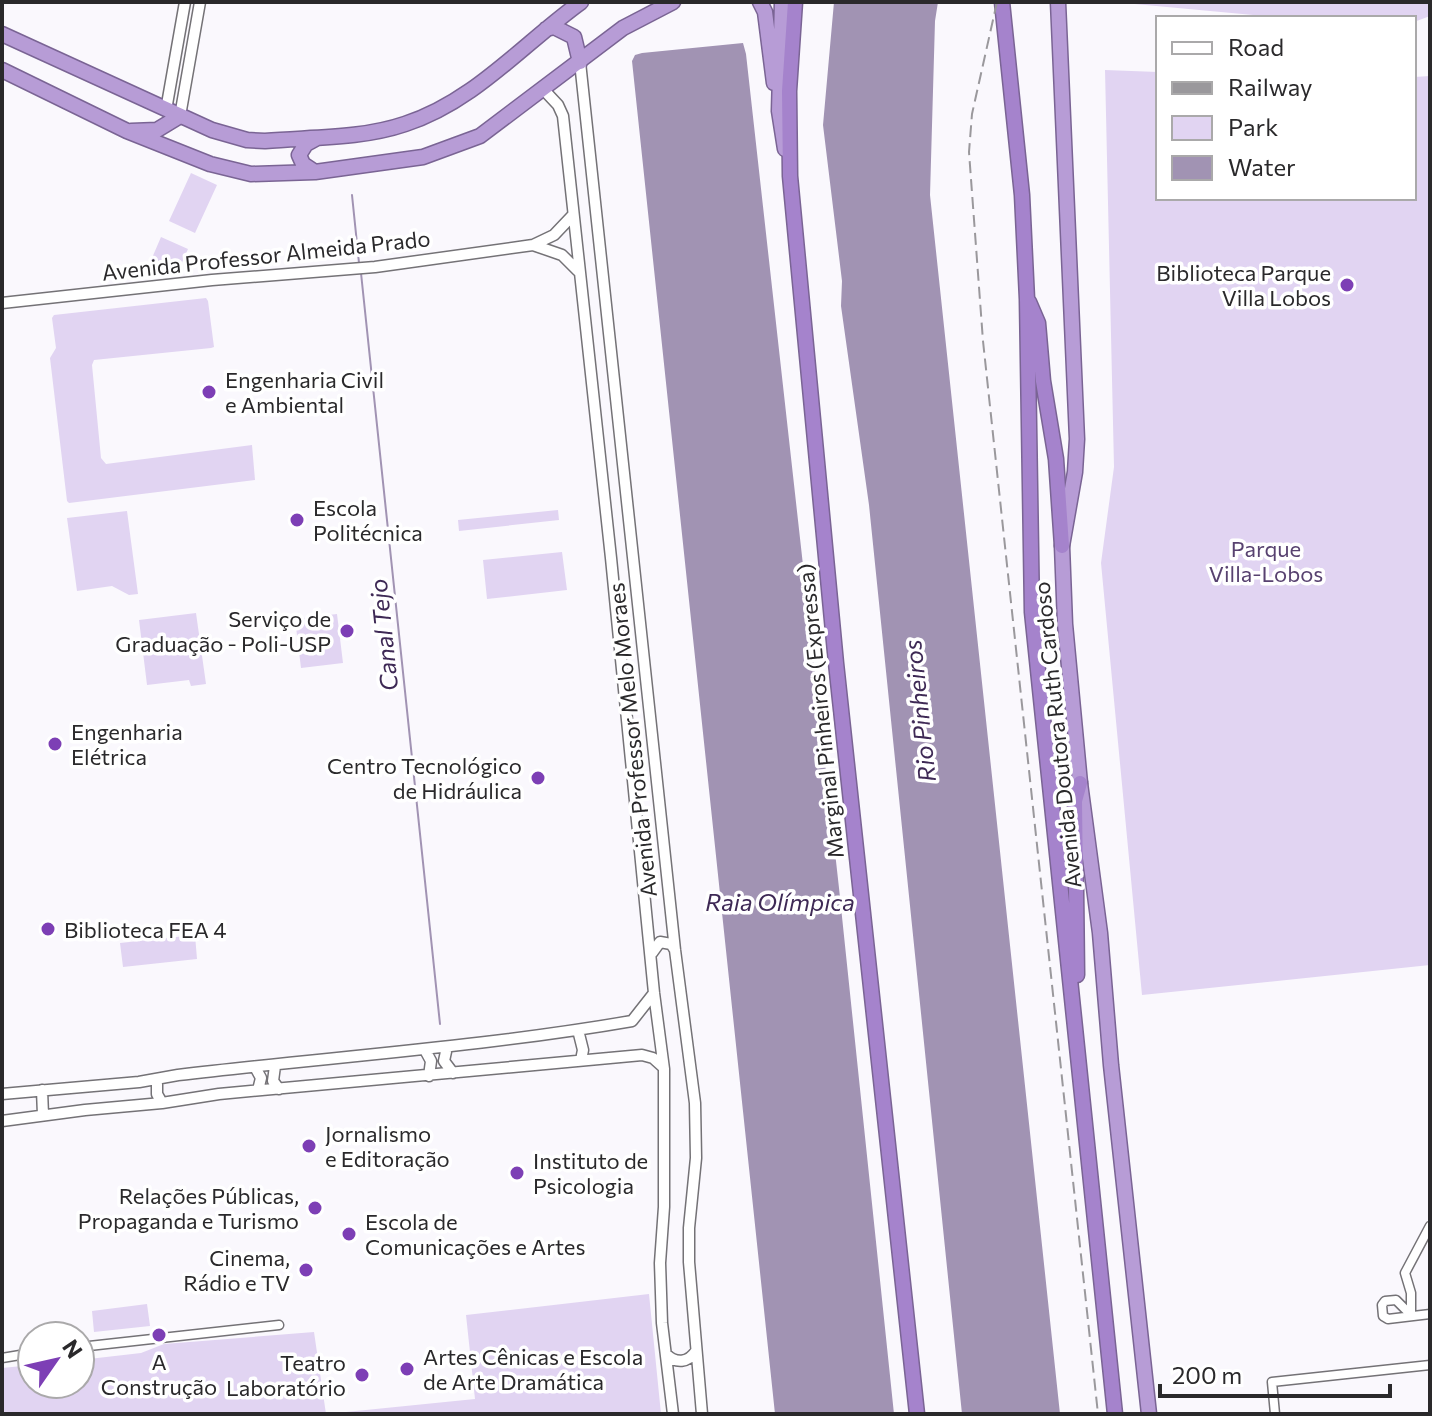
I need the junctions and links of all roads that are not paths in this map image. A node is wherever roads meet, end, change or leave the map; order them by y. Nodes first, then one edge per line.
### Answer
1 (581, 2) edge
2 (670, 2) edge
3 (760, 2) edge
4 (782, 2) edge
5 (795, 2) edge
6 (1002, 2) edge
7 (1058, 2) edge
8 (185, 6) edge
9 (199, 7) edge
10 (546, 29) junction
11 (2, 34) edge
12 (580, 62) junction
13 (2, 70) edge
14 (543, 89) junction
15 (779, 111) junction
16 (173, 113) junction
17 (127, 131) junction
18 (317, 137) junction
19 (591, 161) junction
20 (568, 167) junction
21 (315, 172) junction
22 (790, 176) junction
23 (573, 215) junction
24 (533, 245) junction
25 (578, 271) junction
26 (1027, 299) junction
27 (2, 303) edge
28 (1062, 546) junction
29 (611, 558) junction
30 (634, 562) junction
31 (1080, 783) junction
32 (675, 950) junction
33 (652, 953) junction
34 (654, 993) junction
35 (578, 1030) junction
36 (1075, 1031) junction
37 (447, 1047) junction
38 (425, 1050) junction
39 (581, 1060) junction
40 (275, 1066) junction
41 (255, 1067) junction
42 (664, 1069) junction
43 (453, 1073) junction
44 (429, 1076) junction
45 (157, 1079) junction
46 (139, 1082) junction
47 (279, 1089) junction
48 (42, 1090) junction
49 (258, 1090) junction
50 (2, 1094) edge
51 (162, 1103) junction
52 (143, 1105) junction
53 (43, 1115) junction
54 (2, 1121) edge
55 (1430, 1226) edge
56 (1430, 1314) edge
57 (279, 1325) dead end
58 (96, 1345) edge
59 (696, 1351) junction
60 (666, 1354) junction
61 (1430, 1365) edge
62 (673, 1414) edge
63 (702, 1414) edge
64 (917, 1414) edge
65 (1115, 1414) edge
66 (1149, 1414) edge
67 (1275, 1414) edge

1 - 10 highway
2 - 12 highway
3 - 15 highway
4 - 15 highway
5 - 22 highway, Marginal Pinheiros (Expressa)
6 - 26 highway
7 - 28 highway, Avenida Doutora Ruth Cardoso
8 - 9 street
8 - 16 street
9 - 16 street
10 - 12 highway
10 - 18 highway
11 - 16 highway
12 - 14 highway
12 - 19 street, Avenida Professor Melo Moraes
13 - 17 highway
14 - 20 street, Avenida Professor Melo Moraes
14 - 21 highway
15 - 22 highway
16 - 17 highway
16 - 18 highway
17 - 21 highway
18 - 21 highway
19 - 20 street
19 - 30 street, Avenida Professor Melo Moraes
20 - 23 street, Avenida Professor Melo Moraes
22 - 64 highway, Marginal Pinheiros (Expressa)
23 - 24 street, Avenida Professor Almeida Prado
23 - 25 street, Avenida Professor Melo Moraes
24 - 25 street
24 - 27 street, Avenida Professor Almeida Prado
25 - 29 street, Avenida Professor Melo Moraes
26 - 28 highway
26 - 36 highway
28 - 31 highway, Avenida Doutora Ruth Cardoso
29 - 30 street
29 - 33 street, Avenida Professor Melo Moraes
30 - 32 street, Avenida Professor Melo Moraes
31 - 36 highway
31 - 66 highway, Avenida Doutora Ruth Cardoso
32 - 33 street
32 - 59 street, Avenida Professor Melo Moraes
33 - 34 street, Avenida Professor Melo Moraes
34 - 35 street
34 - 42 street, Avenida Professor Melo Moraes
35 - 37 street
35 - 39 street
36 - 65 highway
37 - 38 street
37 - 43 street
38 - 40 street
38 - 44 street
39 - 42 street
39 - 43 street
40 - 41 street
40 - 47 street
41 - 45 street
41 - 49 street
42 - 60 street, Avenida Professor Melo Moraes
43 - 44 street
44 - 47 street
45 - 46 street
45 - 51 street
46 - 48 street
46 - 52 street
47 - 49 street
48 - 50 street
48 - 53 street
49 - 51 street
51 - 52 street
52 - 53 street
53 - 54 street
55 - 56 street
57 - 58 street
59 - 60 street
59 - 63 street, Avenida Professor Melo Moraes
60 - 62 street, Avenida Professor Melo Moraes
61 - 67 street

